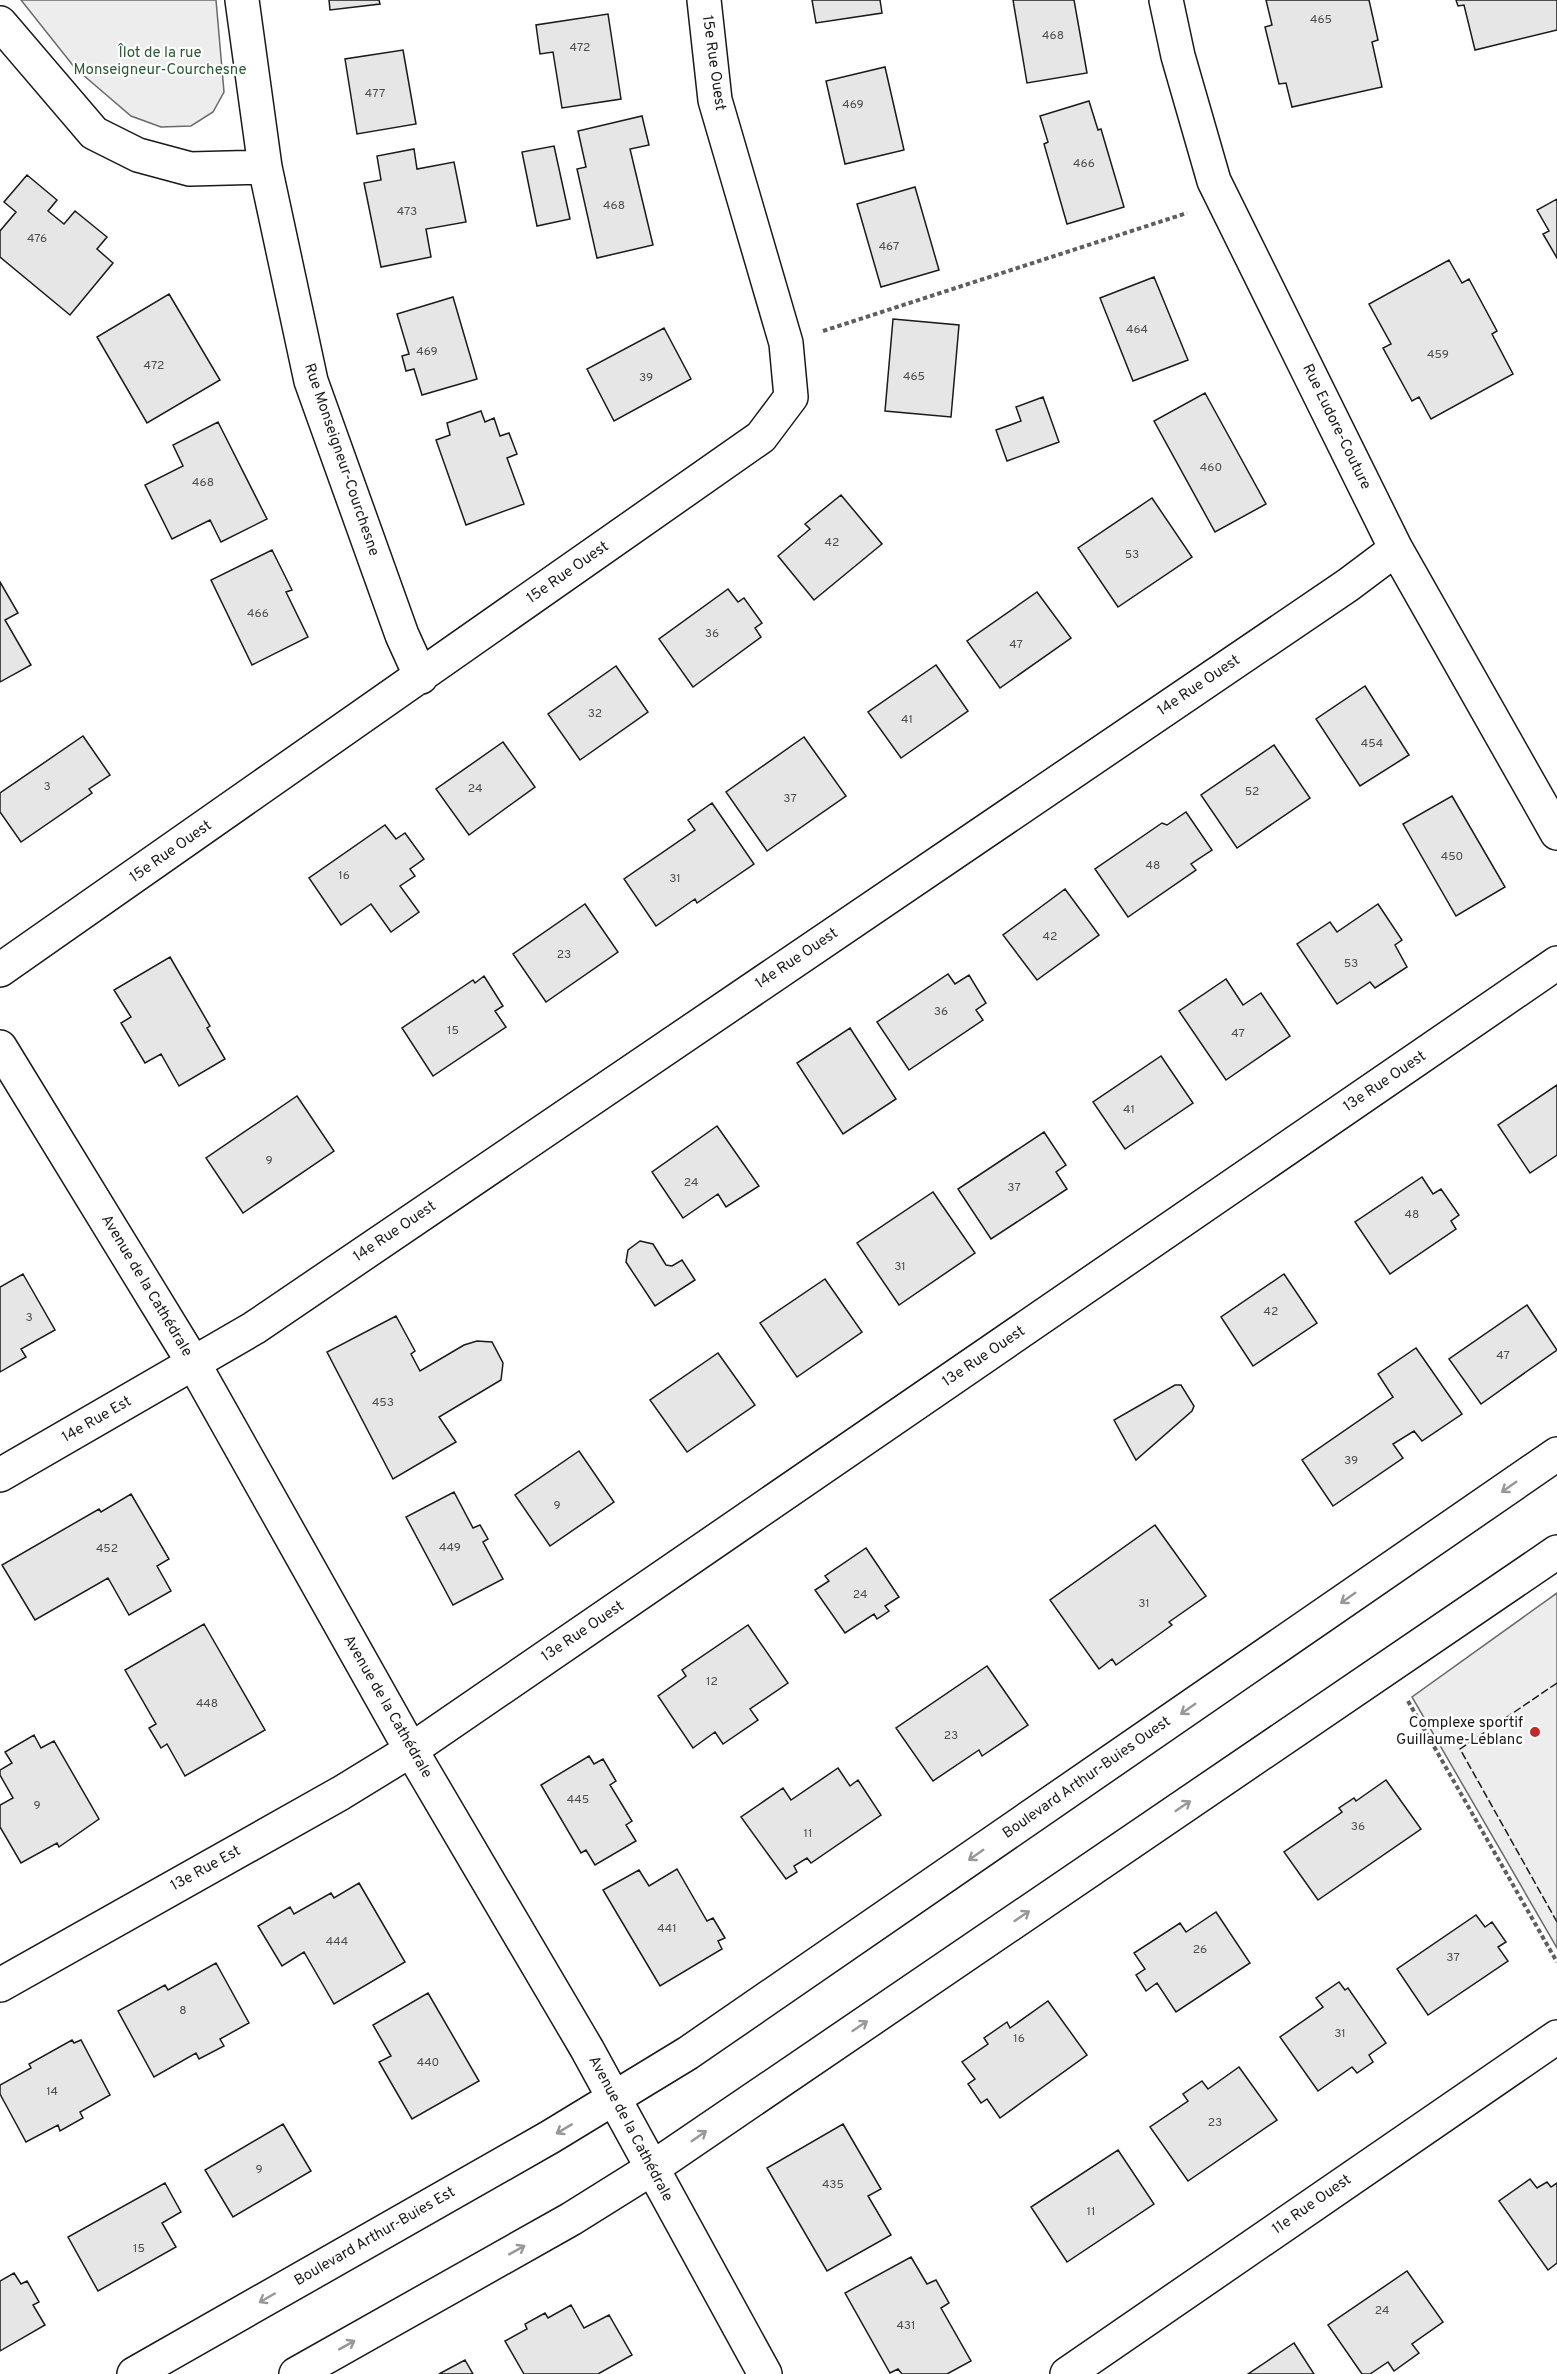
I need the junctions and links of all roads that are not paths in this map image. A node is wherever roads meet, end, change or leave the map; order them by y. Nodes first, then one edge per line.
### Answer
1 (242, 0) edge
2 (704, 0) edge
3 (1166, 0) edge
4 (0, 23) edge
5 (265, 167) junction
6 (1396, 549) junction
7 (421, 677) junction
8 (1557, 833) edge
9 (1557, 963) edge
10 (0, 970) edge
11 (0, 1047) edge
12 (194, 1364) junction
13 (1557, 1454) edge
14 (0, 1475) edge
15 (1557, 1552) edge
16 (411, 1750) junction
17 (0, 1985) edge
18 (1557, 2037) edge
19 (614, 2098) junction
20 (651, 2169) junction
21 (134, 2374) edge
22 (296, 2374) edge
23 (765, 2374) edge
24 (1067, 2374) edge

1 - 5 street, Rue Monseigneur-Courchesne
2 - 7 street, 15e Rue Ouest
3 - 6 street, Rue Eudore-Couture
4 - 5 street
5 - 7 street, Rue Monseigneur-Courchesne
6 - 8 street, Rue Eudore-Couture
6 - 12 street, 14e Rue Ouest
7 - 10 street, 15e Rue Ouest
9 - 16 street, 13e Rue Ouest
11 - 12 street, Avenue de la Cathédrale
12 - 14 street, 14e Rue Est
12 - 16 street, Avenue de la Cathédrale
13 -> 19 street, Boulevard Arthur-Buies Ouest
20 -> 15 street
16 - 17 street, 13e Rue Est
16 - 19 street, Avenue de la Cathédrale
18 - 24 street, 11e Rue Ouest
19 - 20 street, Avenue de la Cathédrale
19 -> 21 street, Boulevard Arthur-Buies Est
22 -> 20 street
20 - 23 street, Avenue de la Cathédrale

